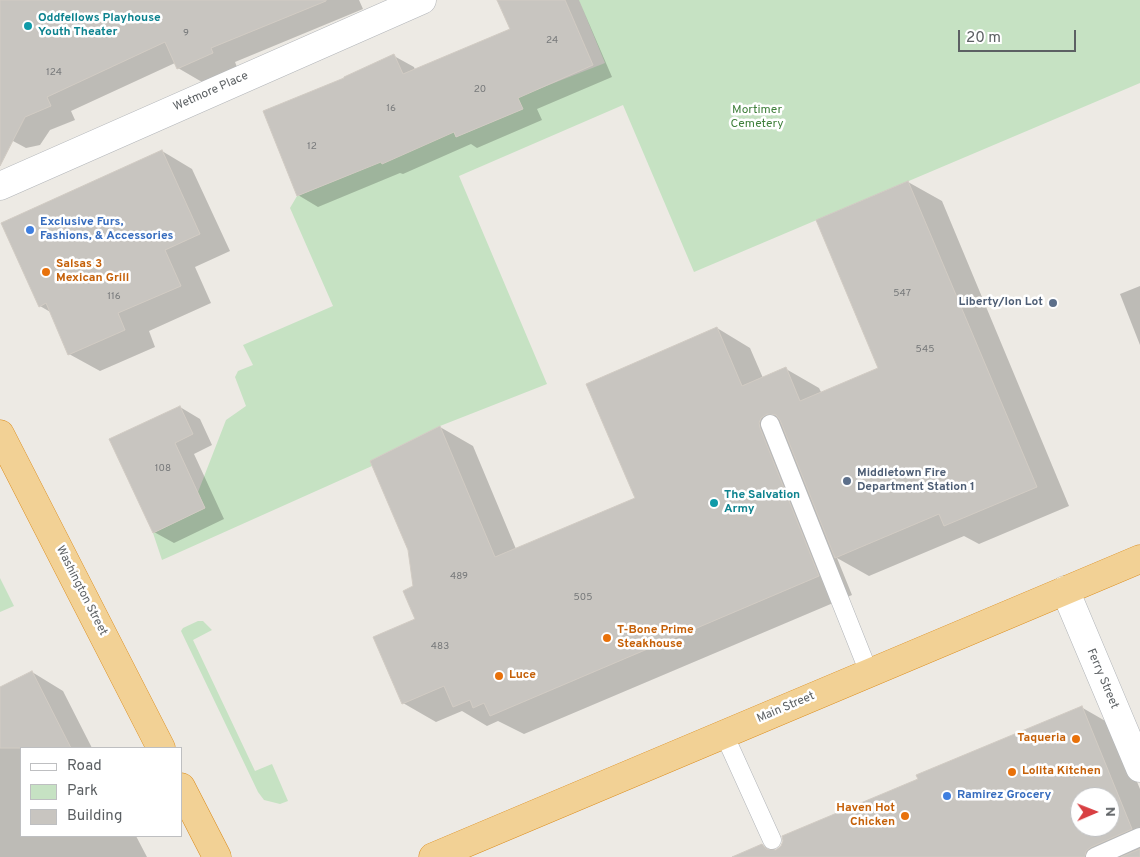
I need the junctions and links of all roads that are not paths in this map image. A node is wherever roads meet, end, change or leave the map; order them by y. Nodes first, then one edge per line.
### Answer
1 (422, 0) edge
2 (372, 10) edge
3 (0, 186) edge
4 (770, 424) dead end
5 (0, 434) edge
6 (1140, 559) edge
7 (1065, 590) junction
8 (869, 673) junction
9 (724, 734) junction
10 (160, 747) edge
11 (1140, 768) edge
12 (182, 789) edge
13 (1140, 837) edge
14 (772, 840) dead end
15 (217, 857) edge
16 (432, 857) edge
17 (1095, 857) edge

1 - 2 street, Wetmore Place
2 - 3 street, Wetmore Place
4 - 8 lane
5 - 10 highway, Washington Street
6 - 7 highway, Main Street
7 - 8 highway, Main Street
7 - 11 street, Ferry Street
8 - 9 highway, Main Street
9 - 14 lane
9 - 16 highway, Main Street
12 - 15 highway
13 - 17 lane

